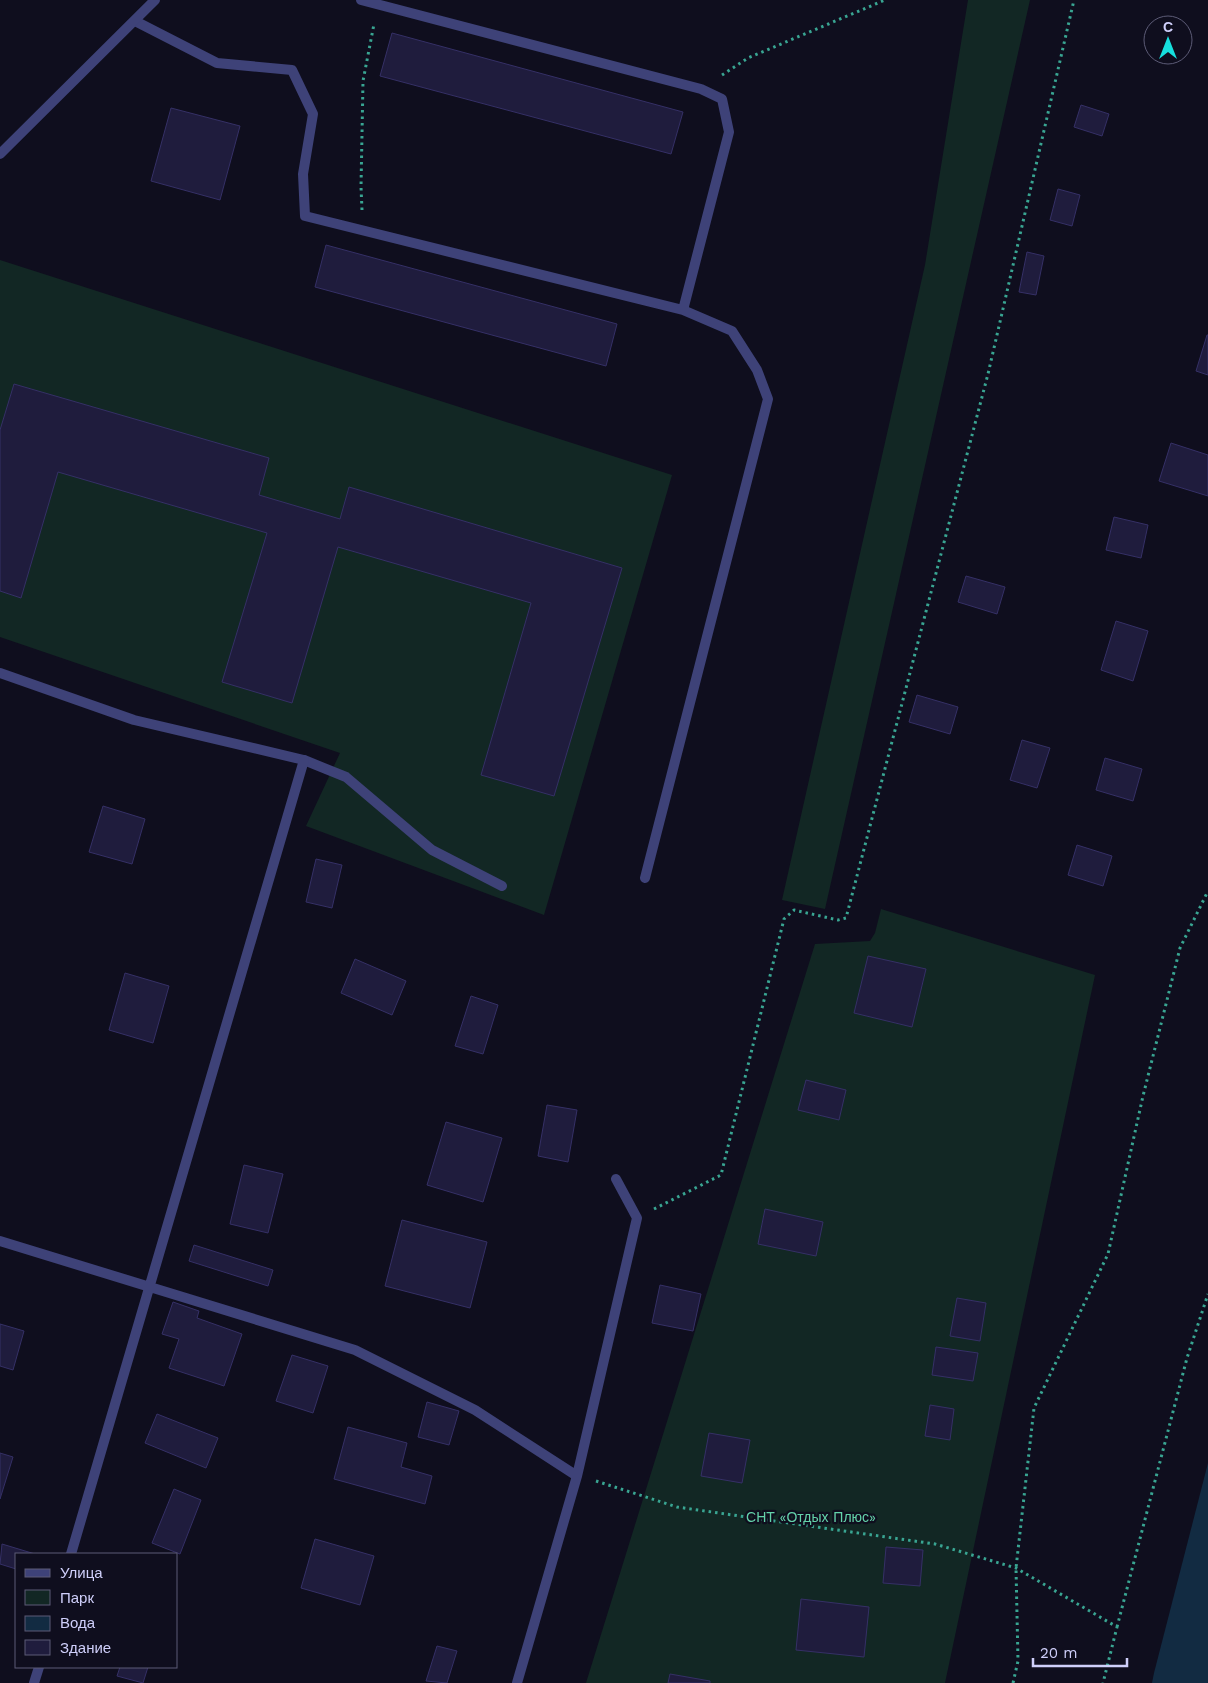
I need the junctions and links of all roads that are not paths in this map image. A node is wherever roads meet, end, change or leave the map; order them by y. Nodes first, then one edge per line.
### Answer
1 (155, 0) edge
2 (361, 0) edge
3 (135, 21) junction
4 (0, 154) edge
5 (683, 310) junction
6 (0, 673) edge
7 (304, 760) junction
8 (645, 878) dead end
9 (502, 886) dead end
10 (616, 1179) dead end
11 (0, 1241) edge
12 (149, 1285) junction
13 (577, 1476) junction
14 (72, 1553) edge
15 (39, 1668) edge
16 (34, 1683) edge
17 (517, 1683) edge

1 - 3 street
2 - 5 street
3 - 4 street
3 - 5 street
5 - 8 street
6 - 7 street
7 - 9 street
7 - 12 street
10 - 13 street
11 - 12 street
12 - 13 street
12 - 14 street
13 - 17 street
15 - 16 street

